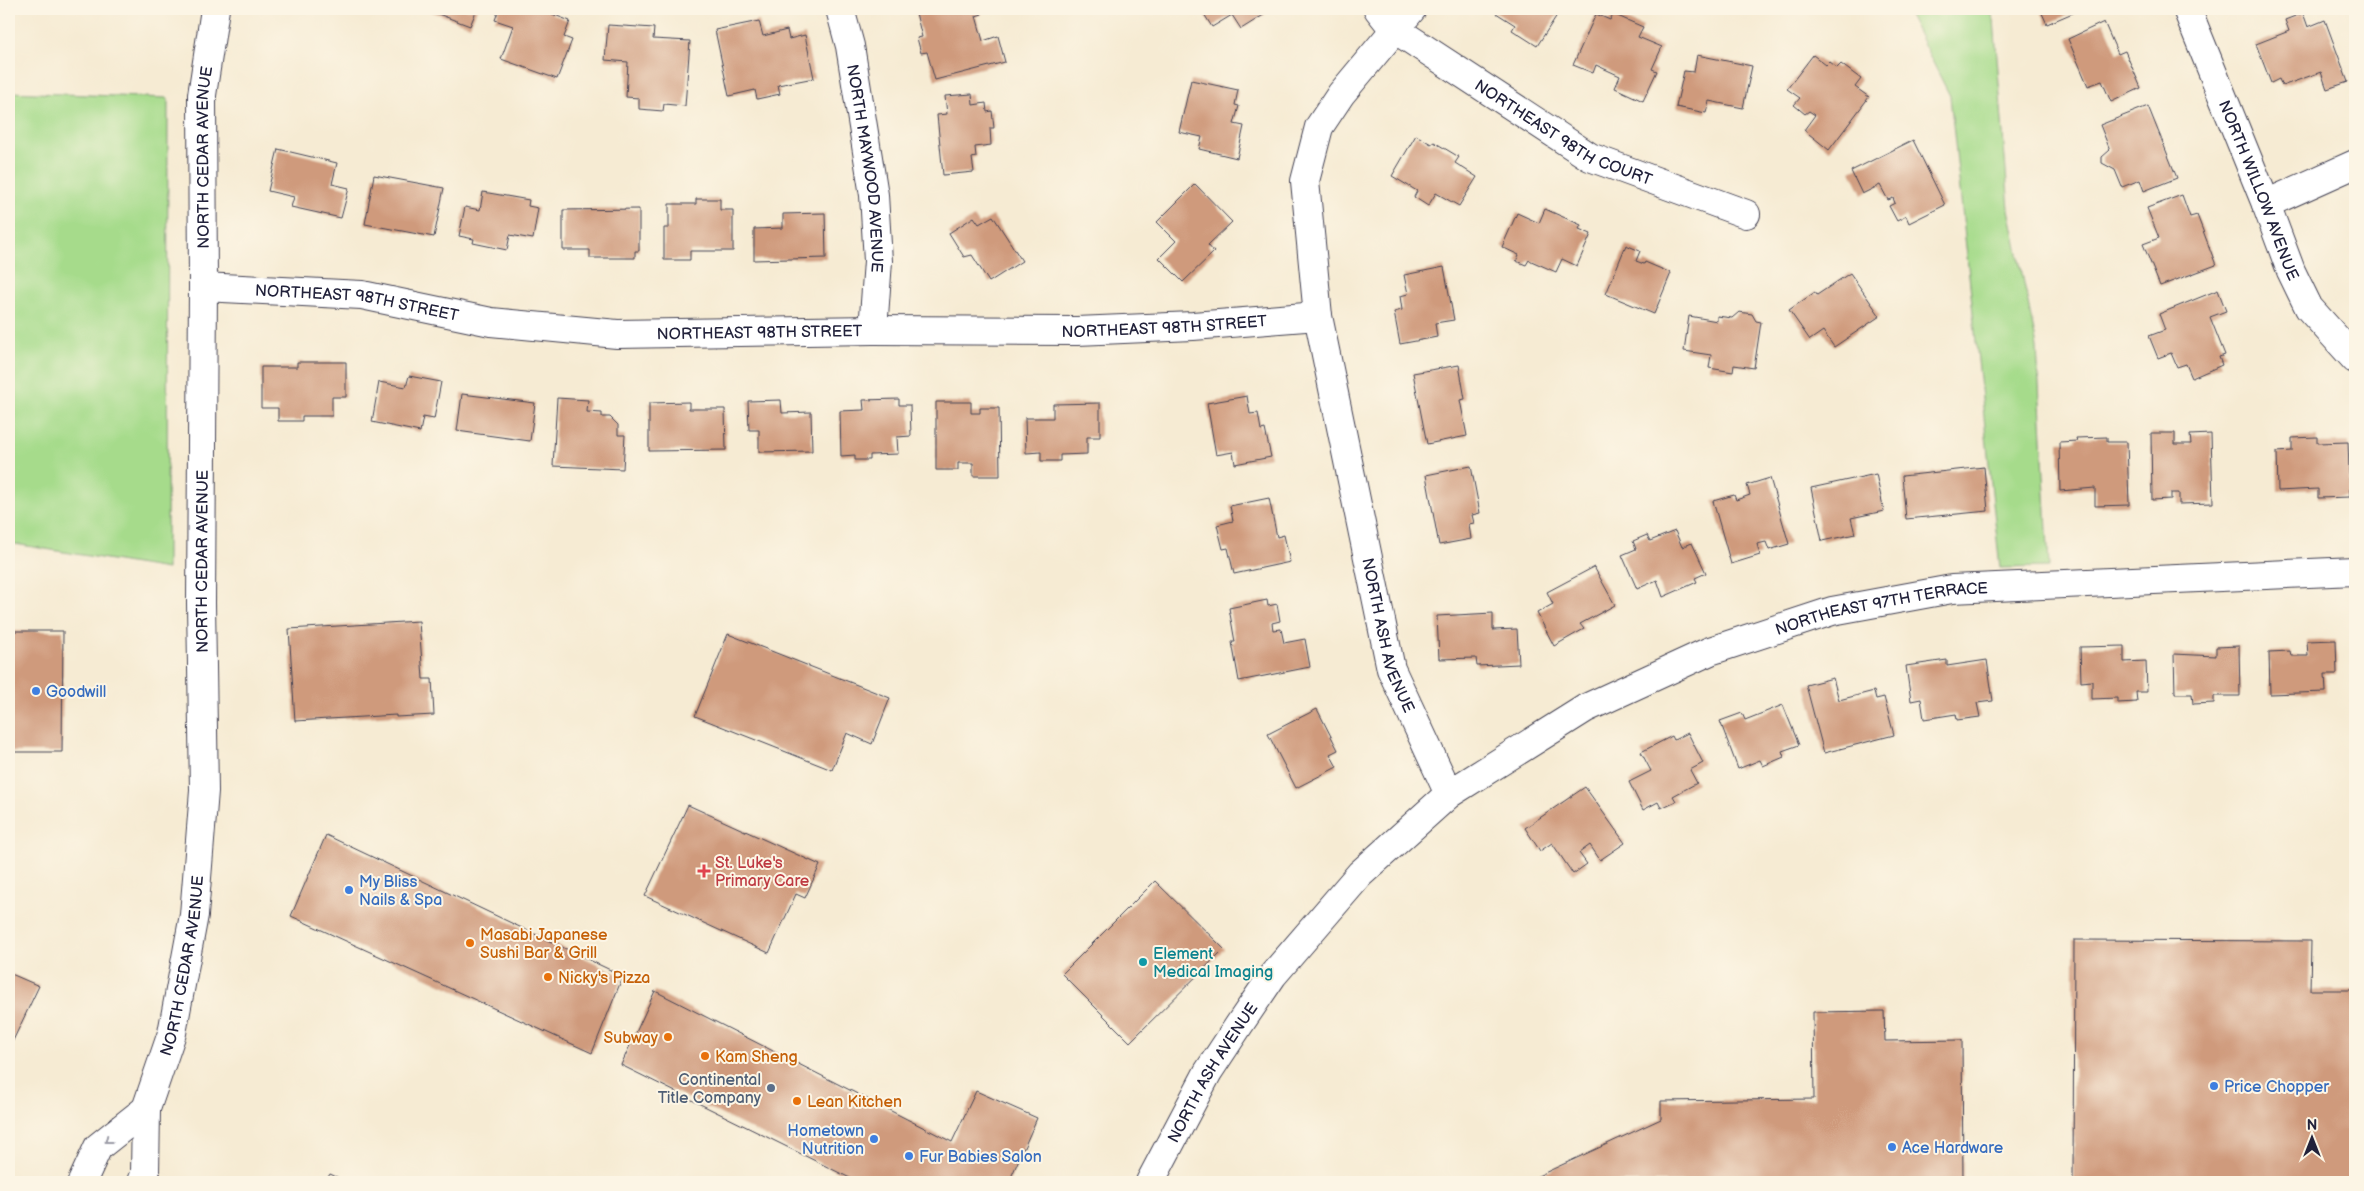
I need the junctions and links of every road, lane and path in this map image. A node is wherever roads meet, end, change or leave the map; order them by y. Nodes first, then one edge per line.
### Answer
1 (215, 9) edge
2 (840, 9) edge
3 (1412, 9) edge
4 (2187, 9) edge
5 (1386, 19) edge
6 (2355, 164) edge
7 (2266, 204) junction
8 (1746, 214) dead end
9 (203, 287) junction
10 (1318, 316) junction
11 (873, 330) junction
12 (2355, 359) edge
13 (2355, 571) edge
14 (1449, 794) junction
15 (146, 1109) junction
16 (82, 1182) edge
17 (142, 1182) edge
18 (1150, 1182) edge

1 - 9 street, NORTH CEDAR AVENUE
2 - 11 street, NORTH MAYWOOD AVENUE
3 - 5 street, NORTH ASH AVENUE
4 - 7 street, NORTH WILLOW AVENUE
5 - 8 street, NORTHEAST 98TH COURT
5 - 10 street, NORTH ASH AVENUE
6 - 7 street
7 - 12 street, NORTH WILLOW AVENUE
9 - 11 street, NORTHEAST 98TH STREET
9 - 15 street, NORTH CEDAR AVENUE
10 - 11 street, NORTHEAST 98TH STREET
10 - 14 street, NORTH ASH AVENUE
13 - 14 street, NORTHEAST 97TH TERRACE
14 - 18 street, NORTH ASH AVENUE
15 -> 16 street
15 - 17 street, NORTH CEDAR AVENUE

